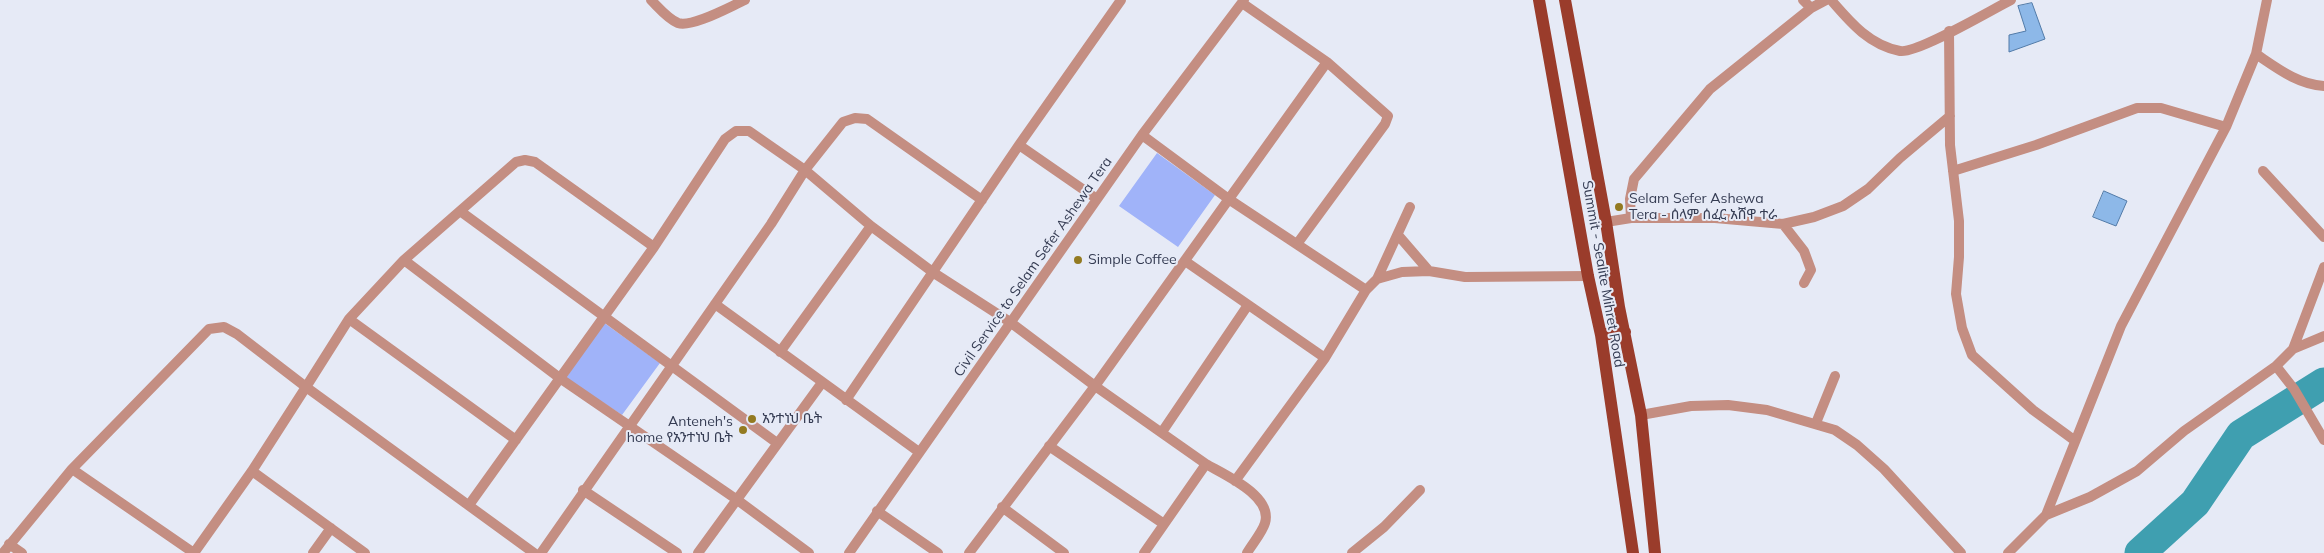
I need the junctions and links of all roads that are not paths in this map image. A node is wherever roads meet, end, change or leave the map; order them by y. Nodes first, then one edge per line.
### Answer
1 (651, 0) edge
2 (745, 0) edge
3 (1121, 0) edge
4 (1539, 0) edge
5 (1565, 0) edge
6 (1803, 0) edge
7 (1826, 0) edge
8 (1831, 0) edge
9 (2011, 0) edge
10 (2267, 0) edge
11 (1243, 1) edge
12 (1811, 8) junction
13 (1949, 31) junction
14 (2256, 54) junction
15 (1326, 62) junction
16 (2324, 86) edge
17 (1950, 116) junction
18 (2226, 127) junction
19 (1142, 135) junction
20 (1019, 145) junction
21 (805, 170) junction
22 (1953, 171) junction
23 (2263, 171) dead end
24 (1097, 199) junction
25 (982, 200) junction
26 (1230, 200) junction
27 (1410, 207) dead end
28 (460, 211) junction
29 (1631, 218) junction
30 (1606, 222) junction
31 (1783, 224) junction
32 (871, 226) junction
33 (1398, 234) junction
34 (2324, 237) edge
35 (1297, 244) junction
36 (654, 246) junction
37 (404, 260) junction
38 (1185, 262) junction
39 (2324, 266) edge
40 (1429, 271) junction
41 (934, 273) junction
42 (1588, 276) junction
43 (1377, 279) junction
44 (1804, 283) dead end
45 (1366, 290) junction
46 (715, 304) junction
47 (1248, 304) junction
48 (603, 316) junction
49 (349, 319) junction
50 (1010, 322) junction
51 (1625, 332) junction
52 (1601, 335) junction
53 (2324, 336) edge
54 (2293, 349) junction
55 (780, 352) junction
56 (1325, 358) junction
57 (671, 364) junction
58 (2276, 366) junction
59 (1835, 376) dead end
60 (561, 379) junction
61 (822, 384) junction
62 (1095, 386) junction
63 (306, 387) junction
64 (846, 400) junction
65 (1641, 415) junction
66 (1816, 423) junction
67 (628, 426) junction
68 (1162, 432) junction
69 (516, 440) junction
70 (2074, 440) junction
71 (2324, 440) edge
72 (777, 443) junction
73 (1049, 446) junction
74 (919, 452) junction
75 (1206, 464) junction
76 (72, 469) junction
77 (252, 471) junction
78 (1235, 481) junction
79 (583, 490) junction
80 (1420, 490) dead end
81 (736, 499) junction
82 (469, 504) junction
83 (1002, 507) junction
84 (878, 511) junction
85 (2046, 515) junction
86 (1164, 524) junction
87 (330, 528) junction
88 (9, 544) junction
89 (3, 553) edge
90 (22, 553) edge
91 (194, 553) edge
92 (313, 553) edge
93 (365, 553) edge
94 (534, 553) edge
95 (541, 553) edge
96 (677, 553) edge
97 (698, 553) edge
98 (809, 553) edge
99 (849, 553) edge
100 (938, 553) edge
101 (969, 553) edge
102 (1064, 553) edge
103 (1144, 553) edge
104 (1246, 553) edge
105 (1352, 553) edge
106 (1633, 553) edge
107 (1655, 553) edge
108 (1961, 553) edge
109 (2008, 553) edge

1 - 2 street
3 - 20 street
4 - 42 main road, Summit - Sealite Mihret Road
5 - 30 main road
6 - 12 street
7 - 12 street
8 - 13 street
9 - 13 street
10 - 14 street
11 - 15 street
11 - 19 street, Civil Service to Selam Sefer Ashewa Tera
12 - 29 street
13 - 17 street
14 - 16 street
14 - 18 street
15 - 26 street
15 - 35 street
17 - 22 street
17 - 31 street
18 - 22 street
18 - 70 street
19 - 24 street, Civil Service to Selam Sefer Ashewa Tera
19 - 26 street
20 - 24 street
20 - 25 street
21 - 25 street
21 - 32 street
21 - 36 street
21 - 46 street
22 - 70 street
23 - 34 street
24 - 50 street, Civil Service to Selam Sefer Ashewa Tera
25 - 41 street
26 - 35 street
26 - 38 street
27 - 33 street
28 - 36 street
28 - 37 street
28 - 48 street
29 - 30 street
29 - 31 street
30 - 51 main road
31 - 44 street
32 - 41 street
32 - 55 street
33 - 40 street
33 - 43 street
35 - 45 street
36 - 48 street
37 - 49 street
37 - 60 street
38 - 47 street
38 - 62 street
39 - 54 street
40 - 42 street
40 - 43 street
41 - 50 street
41 - 64 street
42 - 52 main road, Summit - Sealite Mihret Road
43 - 45 street
45 - 56 street
46 - 55 street
46 - 57 street
47 - 56 street
47 - 68 street
48 - 57 street
48 - 60 street
49 - 63 street
49 - 69 street
50 - 62 street
50 - 74 street, Civil Service to Selam Sefer Ashewa Tera
51 - 52 main road
51 - 65 main road
52 - 106 main road, Summit - Sealite Mihret Road
53 - 54 street
54 - 58 street
55 - 61 street
56 - 78 street
57 - 67 street
57 - 72 street
58 - 71 street
58 - 85 street
59 - 66 street
60 - 67 street
60 - 69 street
61 - 64 street
61 - 72 street
62 - 68 street
62 - 73 street
63 - 76 street
63 - 77 street
63 - 82 street
64 - 74 street
65 - 66 street
65 - 107 main road
66 - 108 street
67 - 79 street
67 - 81 street
68 - 75 street
69 - 82 street
70 - 85 street
72 - 81 street
73 - 83 street
73 - 86 street
74 - 84 street, Civil Service to Selam Sefer Ashewa Tera
75 - 78 street
75 - 86 street
76 - 88 street
76 - 91 street
77 - 87 street
77 - 91 street
78 - 104 street
79 - 95 street
79 - 96 street
80 - 105 street
81 - 97 street
81 - 98 street
82 - 94 street
83 - 101 street
83 - 102 street
84 - 99 street, Civil Service to Selam Sefer Ashewa Tera
84 - 100 street
85 - 109 street
86 - 103 street
87 - 92 street
87 - 93 street
88 - 89 street
88 - 90 street

